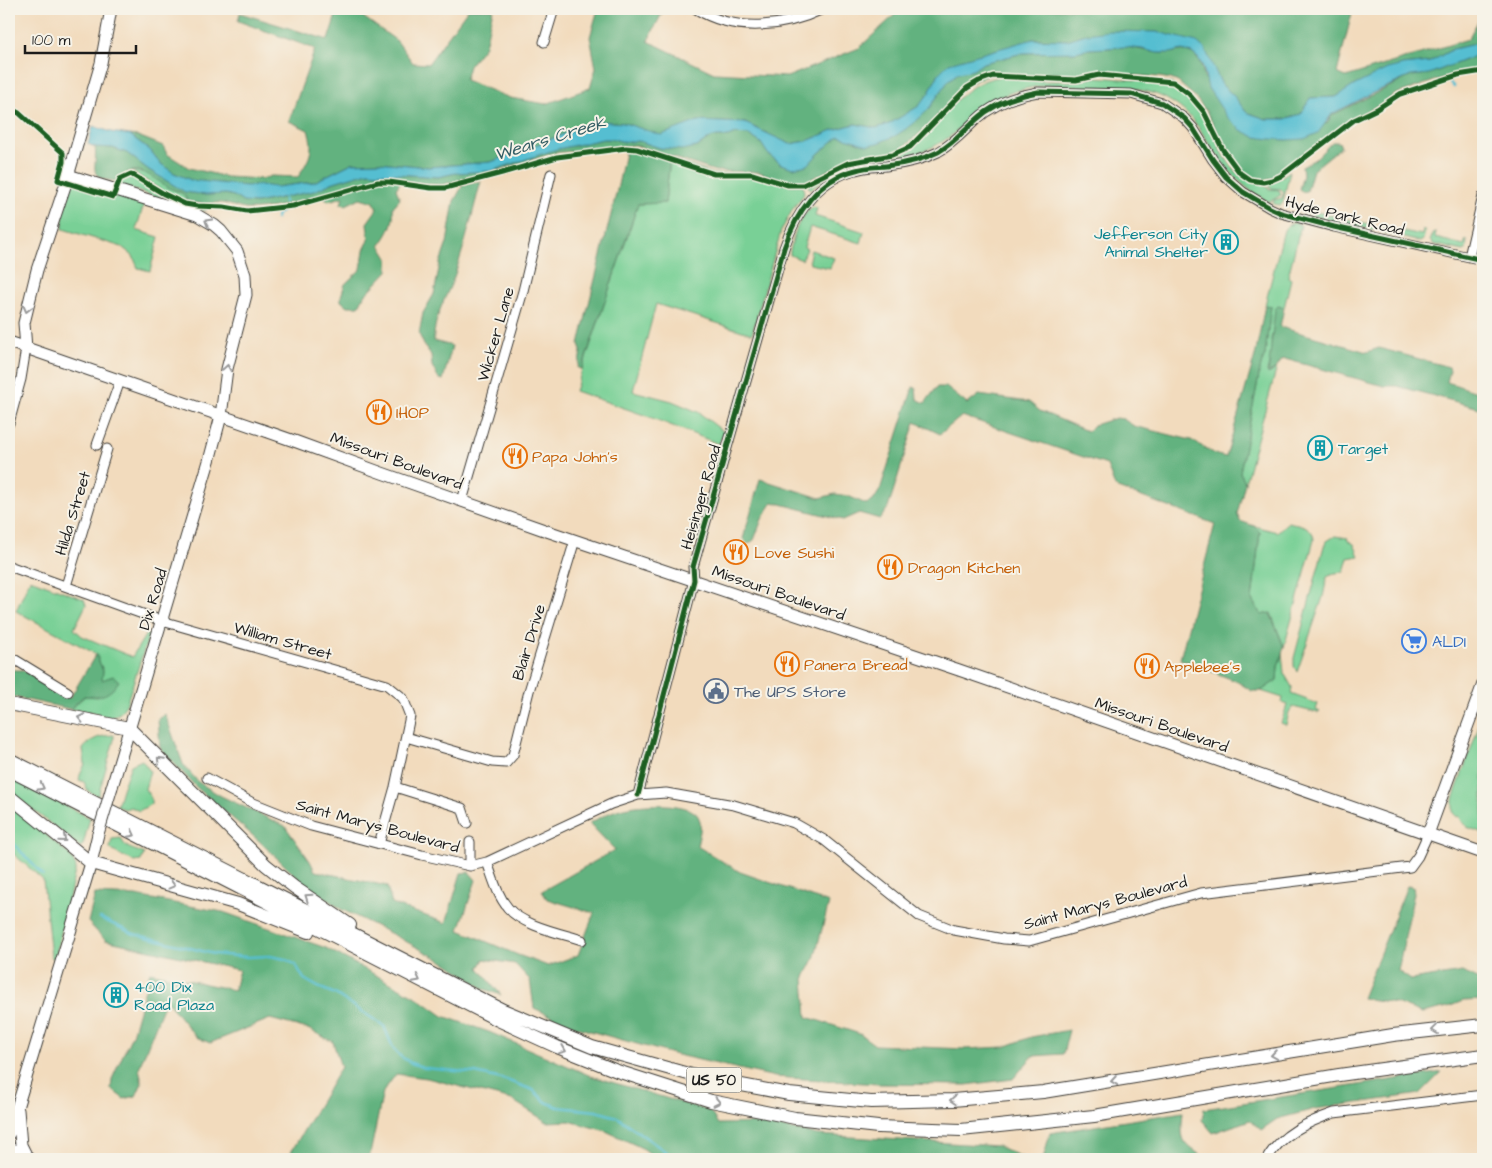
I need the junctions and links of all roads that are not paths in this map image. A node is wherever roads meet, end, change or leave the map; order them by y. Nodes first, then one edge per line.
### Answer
1 (111, 9) edge
2 (554, 9) edge
3 (696, 9) edge
4 (823, 9) edge
5 (544, 42) dead end
6 (74, 156) junction
7 (551, 174) dead end
8 (68, 175) junction
9 (98, 185) junction
10 (1483, 196) edge
11 (1468, 257) junction
12 (1483, 260) edge
13 (779, 265) joint
14 (9, 342) edge
15 (26, 348) junction
16 (120, 381) junction
17 (221, 416) junction
18 (9, 423) edge
19 (97, 445) dead end
20 (107, 449) dead end
21 (462, 501) junction
22 (575, 540) junction
23 (9, 566) edge
24 (694, 580) junction
25 (66, 586) junction
26 (162, 621) junction
27 (9, 656) edge
28 (1483, 684) edge
29 (68, 692) dead end
30 (9, 704) edge
31 (129, 728) junction
32 (406, 737) junction
33 (9, 759) edge
34 (9, 770) edge
35 (206, 778) dead end
36 (395, 787) junction
37 (638, 795) junction
38 (9, 796) edge
39 (468, 823) dead end
40 (1428, 834) junction
41 (470, 842) dead end
42 (380, 844) junction
43 (1483, 853) edge
44 (487, 862) junction
45 (91, 863) junction
46 (470, 866) junction
47 (582, 940) dead end
48 (407, 962) junction
49 (386, 963) junction
50 (1483, 1025) edge
51 (1483, 1055) edge
52 (1483, 1095) edge
53 (13, 1108) edge
54 (9, 1134) edge
55 (9, 1147) edge
56 (23, 1159) edge
57 (28, 1159) edge
58 (1267, 1159) edge

1 - 6 main road
2 - 5 street
3 - 4 street
6 - 8 main road
6 - 9 main road
7 - 21 street, Wicker Lane
8 - 9 main road, Dix Road
8 -> 15 main road
17 -> 9 main road, Dix Road
10 - 11 street
11 - 12 street, Hyde Park Road
11 - 13 street, Hyde Park Road
13 - 24 street, Heisinger Road
14 - 15 main road, Missouri Boulevard
15 - 16 main road, Missouri Boulevard
15 - 18 street
16 - 17 main road, Missouri Boulevard
16 - 19 street
17 - 21 main road, Missouri Boulevard
17 - 26 main road, Dix Road
20 - 25 street, Hilda Street
21 - 22 main road, Missouri Boulevard
22 - 24 main road, Missouri Boulevard
22 - 32 street, Blair Drive
23 - 25 street, William Street
24 - 37 street, Heisinger Road
24 - 40 main road, Missouri Boulevard
25 - 26 street, William Street
26 - 31 main road, Dix Road
26 - 32 street, William Street
27 - 29 street
28 - 40 main road
31 -> 30 highway
31 - 45 main road, Dix Road, bridge
48 -> 31 highway
32 - 36 street, William Street
33 - 48 highway, US 50
34 -> 49 highway, US 50
35 - 42 street, Saint Marys Boulevard
36 - 39 street
36 - 42 street, William Street
37 - 40 street, Saint Marys Boulevard
37 - 44 street, Saint Marys Boulevard
38 -> 45 highway
40 - 43 main road, Missouri Boulevard
41 - 46 street
42 - 46 street, Saint Marys Boulevard
44 - 46 street, Saint Marys Boulevard
44 - 47 street
45 -> 49 highway
45 - 53 main road, Dix Road
50 -> 48 highway, US 50
49 -> 51 highway, US 50
52 - 58 street
53 - 54 main road, Dix Road
53 - 57 main road
55 - 56 main road

